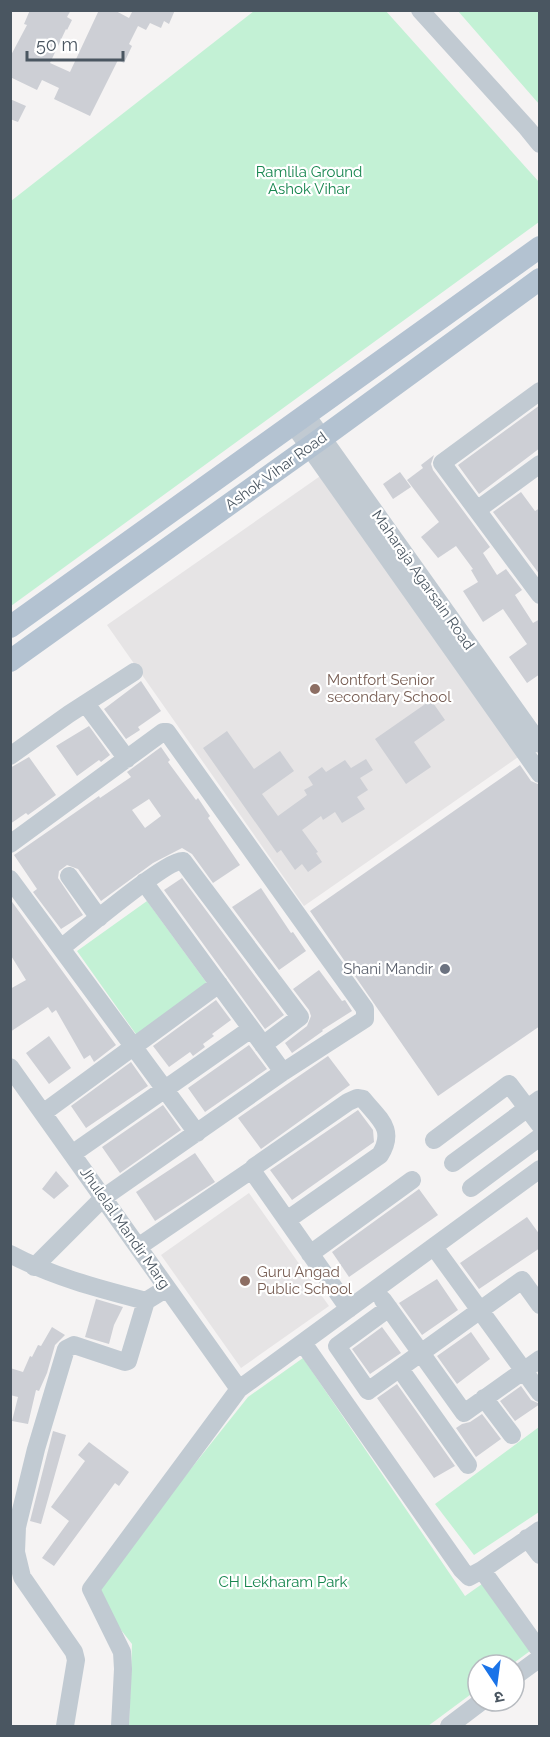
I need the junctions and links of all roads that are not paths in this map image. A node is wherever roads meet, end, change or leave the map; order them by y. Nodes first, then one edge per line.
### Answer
1 (420, 10) edge
2 (540, 144) edge
3 (540, 248) edge
4 (540, 279) edge
5 (540, 391) edge
6 (299, 420) junction
7 (315, 443) junction
8 (536, 474) edge
9 (477, 510) junction
10 (540, 595) edge
11 (10, 627) edge
12 (10, 661) edge
13 (134, 672) dead end
14 (86, 704) junction
15 (540, 744) edge
16 (10, 756) edge
17 (126, 759) junction
18 (540, 774) edge
19 (10, 844) edge
20 (69, 876) dead end
21 (10, 879) edge
22 (144, 882) junction
23 (99, 918) junction
24 (61, 948) junction
25 (219, 984) junction
26 (251, 1029) junction
27 (263, 1045) junction
28 (134, 1047) junction
29 (10, 1067) edge
30 (283, 1072) junction
31 (165, 1089) junction
32 (534, 1103) edge
33 (43, 1113) junction
34 (540, 1125) edge
35 (197, 1133) junction
36 (540, 1137) edge
37 (434, 1140) dead end
38 (72, 1154) junction
39 (453, 1163) dead end
40 (253, 1169) junction
41 (540, 1169) edge
42 (412, 1180) dead end
43 (471, 1188) dead end
44 (103, 1198) junction
45 (287, 1220) junction
46 (138, 1247) junction
47 (434, 1247) junction
48 (10, 1254) edge
49 (310, 1254) junction
50 (34, 1267) junction
51 (167, 1288) junction
52 (375, 1290) junction
53 (146, 1301) junction
54 (540, 1305) edge
55 (389, 1308) junction
56 (349, 1309) junction
57 (478, 1311) junction
58 (303, 1343) junction
59 (422, 1353) junction
60 (540, 1359) edge
61 (400, 1369) junction
62 (522, 1371) junction
63 (240, 1389) junction
64 (540, 1393) edge
65 (484, 1398) junction
66 (512, 1435) dead end
67 (468, 1465) dead end
68 (534, 1534) edge
69 (540, 1555) edge
70 (482, 1570) junction
71 (540, 1651) edge
72 (540, 1658) edge
73 (526, 1668) edge
74 (466, 1713) edge
75 (65, 1726) edge
76 (120, 1726) edge
77 (449, 1726) edge

1 - 2 street
3 - 6 main road, Ashok Vihar Road
4 - 7 main road, Ashok Vihar Road
5 - 9 street
6 - 7 street
6 - 11 main road, Ashok Vihar Road
7 - 12 main road, Ashok Vihar Road
7 - 15 street, Maharaja Agarsain Road
7 - 18 street
8 - 9 street
9 - 10 street
13 - 14 street
14 - 16 street
14 - 17 street
17 - 19 street
17 - 30 street
20 - 23 street
21 - 24 street
22 - 23 street
22 - 25 street
22 - 27 street
23 - 24 street
24 - 28 street
25 - 26 street
25 - 28 street
26 - 27 street
26 - 31 street
27 - 30 street
28 - 31 street
28 - 33 street
29 - 33 street, Jhulelal Mandir Marg
30 - 35 street
31 - 35 street
31 - 38 street
32 - 34 street
32 - 37 street
32 - 39 street
33 - 38 street, Jhulelal Mandir Marg
35 - 44 street
36 - 43 street
38 - 44 street, Jhulelal Mandir Marg
40 - 45 street
40 - 45 street
40 - 46 street
41 - 47 street
42 - 49 street
44 - 46 street, Jhulelal Mandir Marg
44 - 50 street
45 - 49 street
46 - 51 street, Jhulelal Mandir Marg
47 - 52 street
47 - 57 street
48 - 50 street
49 - 56 street
50 - 53 street
51 - 53 street
51 - 63 street, Jhulelal Mandir Marg
52 - 55 street
52 - 56 street
53 - 75 street
54 - 57 street
55 - 59 street
55 - 61 street
56 - 58 street
57 - 59 street
57 - 62 street
58 - 63 street
58 - 70 street
59 - 61 street
59 - 65 street
60 - 62 street
61 - 67 street
62 - 64 street
62 - 65 street
63 - 76 street
65 - 66 street
68 - 69 street
68 - 70 street
70 - 71 street
72 - 73 street
74 - 77 street

